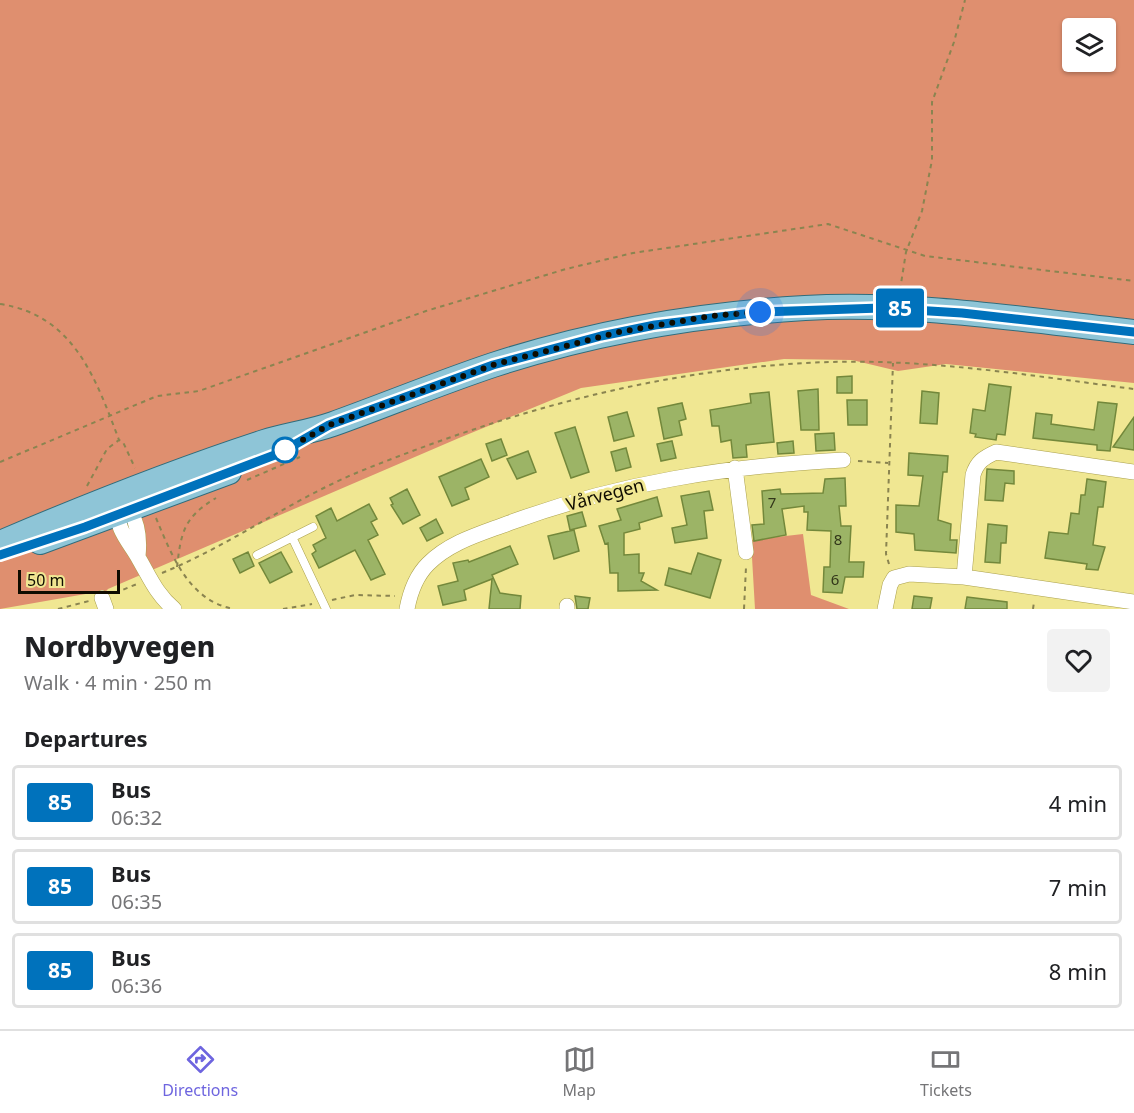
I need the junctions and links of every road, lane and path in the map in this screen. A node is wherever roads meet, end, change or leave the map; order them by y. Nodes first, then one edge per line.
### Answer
1 (964, 0) edge
2 (906, 252) junction
3 (1134, 281) edge
4 (0, 304) edge
5 (897, 308) junction
6 (1134, 332) edge
7 (893, 363) junction
8 (1134, 389) edge
9 (109, 414) junction
10 (119, 440) junction
11 (300, 457) dead end
12 (843, 460) joint
13 (0, 462) edge
14 (888, 463) junction
15 (735, 468) junction
16 (1134, 472) edge
17 (136, 473) dead end
18 (244, 481) dead end
19 (82, 491) dead end
20 (219, 496) dead end
21 (121, 507) junction
22 (154, 513) dead end
23 (313, 526) dead end
24 (292, 537) junction
25 (0, 543) edge
26 (746, 552) joint
27 (0, 555) edge
28 (257, 555) dead end
29 (177, 567) junction
30 (964, 577) junction
31 (894, 578) junction
32 (149, 579) junction
33 (1134, 602) edge
34 (408, 603) edge
35 (104, 604) edge
36 (325, 605) edge
37 (58, 609) edge
38 (174, 609) edge
39 (234, 609) edge
40 (283, 609) edge
41 (744, 609) edge
42 (885, 609) edge

1 - 2 path
2 - 3 path
2 - 5 path
2 - 9 path
4 - 9 path
5 - 6 main road
5 - 21 main road
7 - 8 path
7 - 14 path
7 - 29 path
9 - 10 path
9 - 13 path
10 - 17 path
10 - 19 path
11 - 18 path
12 - 14 path
12 - 15 street, Vårvegen
14 - 31 path
15 - 26 street
15 - 34 street, Vårvegen
16 - 30 street
20 - 29 path
21 - 25 main road
21 - 27 main road
21 - 32 street
22 - 29 path
23 - 24 lane
24 - 28 lane
24 - 36 lane
26 - 41 path
29 - 32 path
29 - 39 path
30 - 31 street
30 - 33 street
31 - 42 street
32 - 35 path
32 - 38 street
34 - 36 path
35 - 37 path
36 - 40 path

